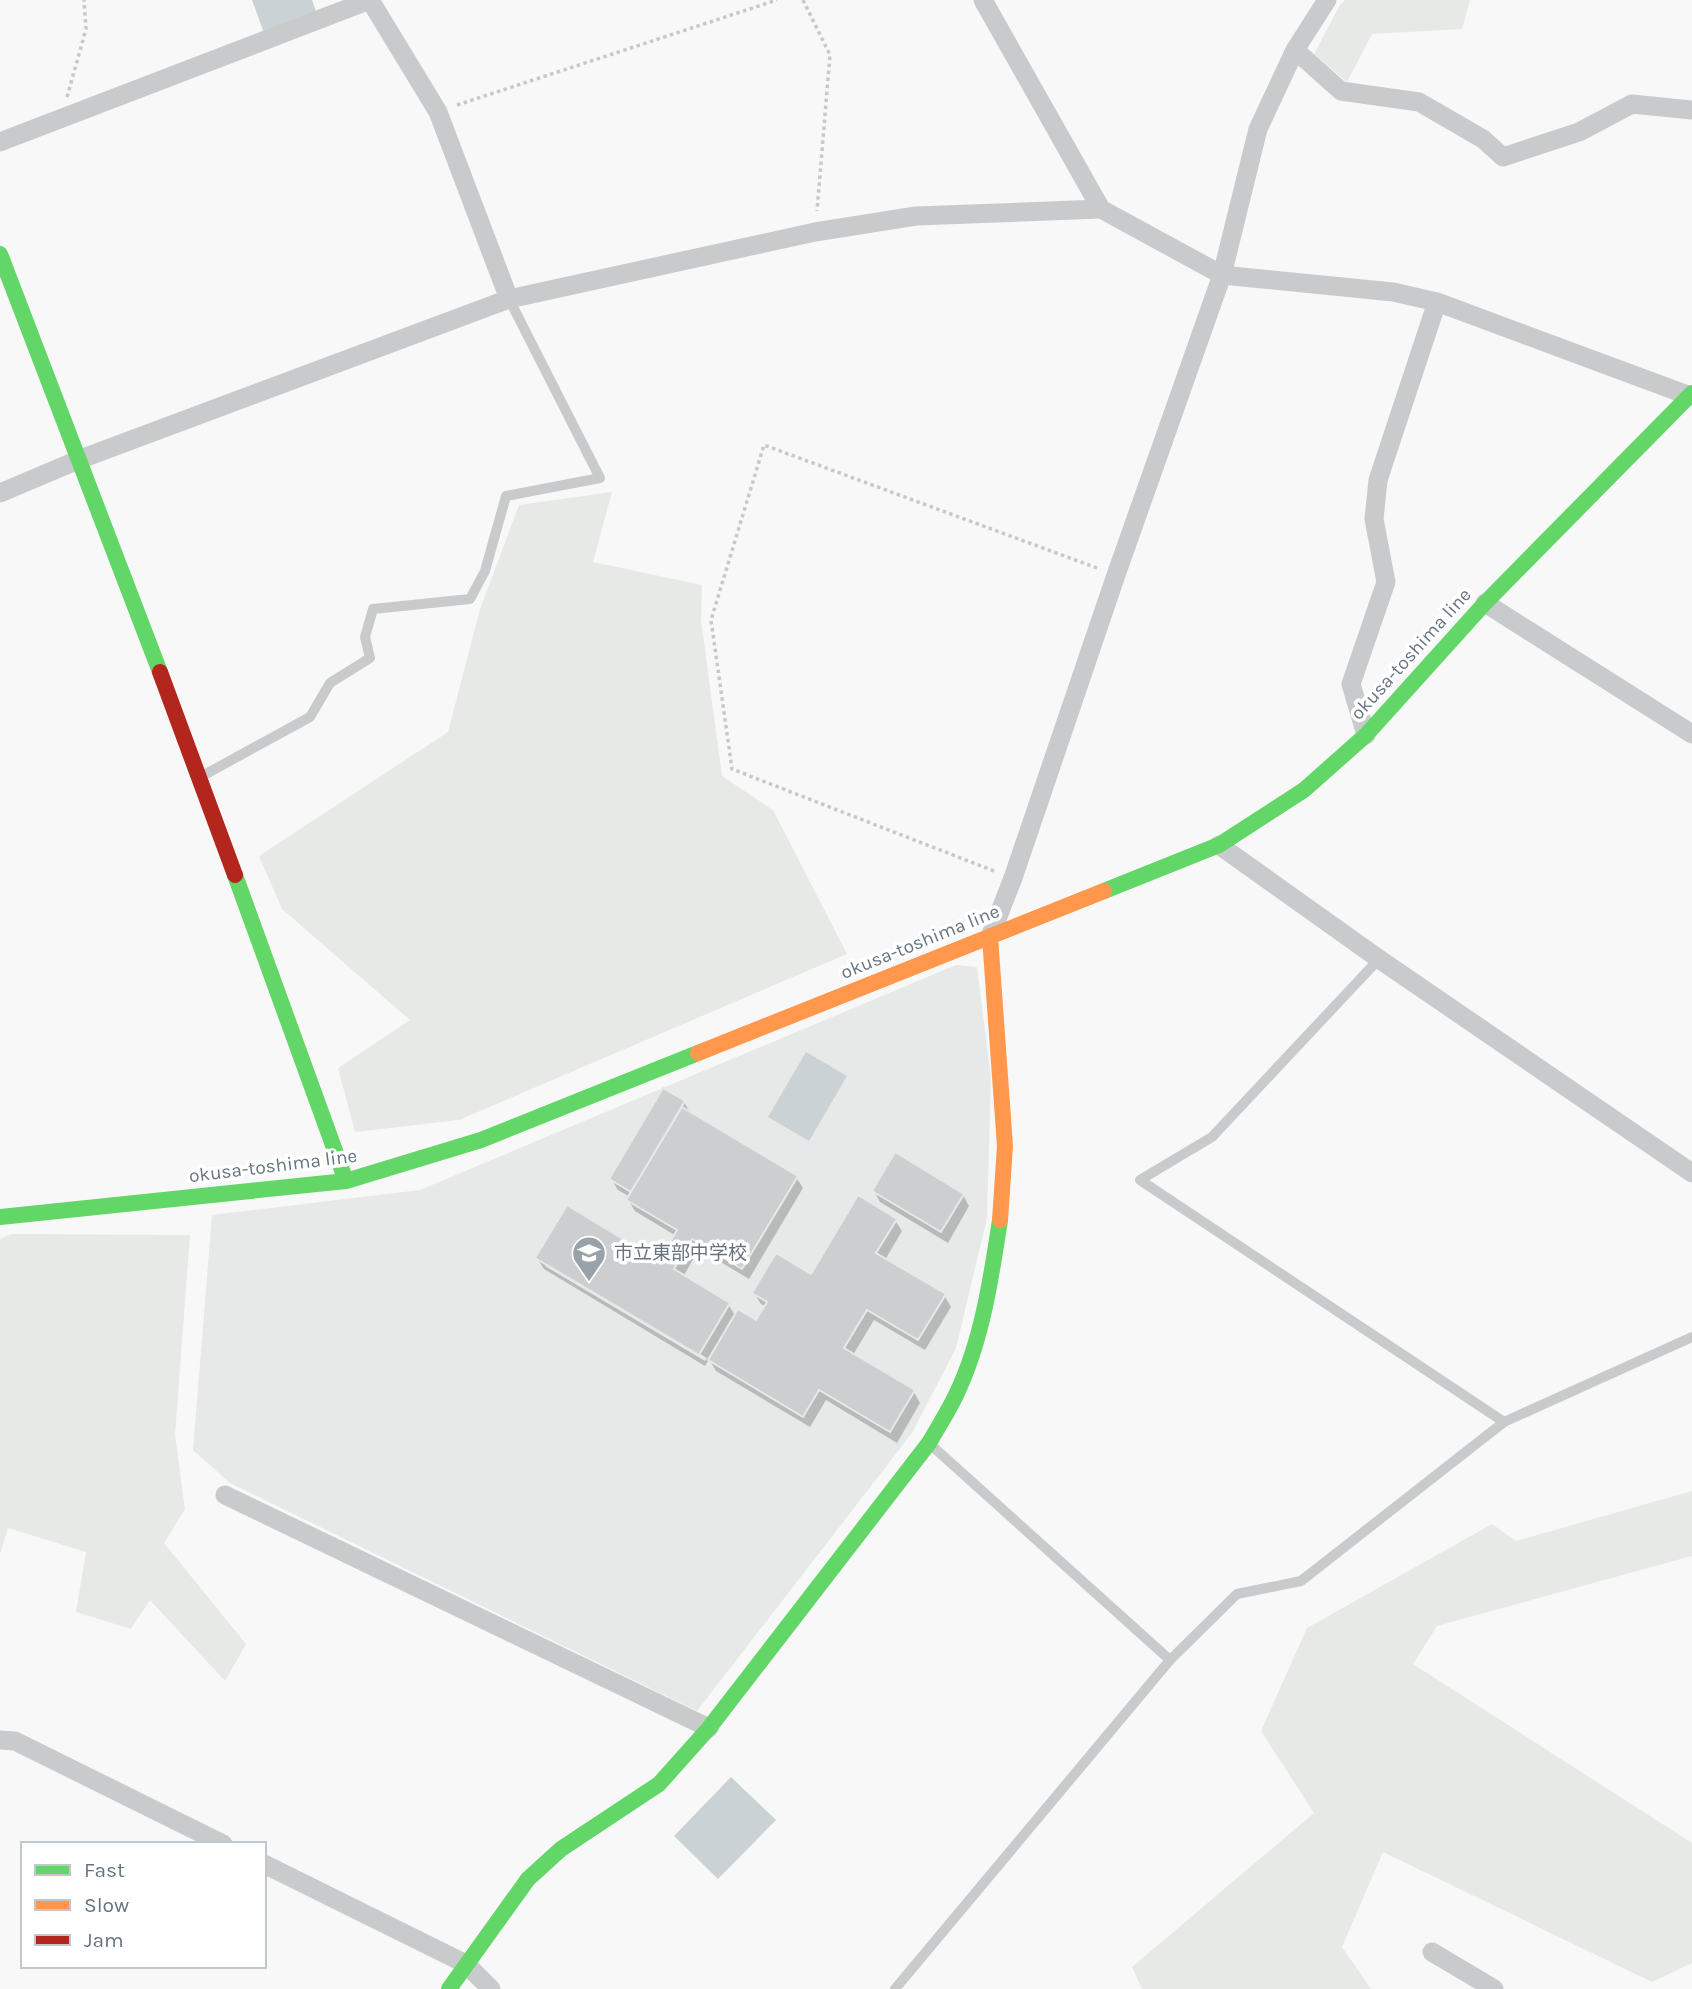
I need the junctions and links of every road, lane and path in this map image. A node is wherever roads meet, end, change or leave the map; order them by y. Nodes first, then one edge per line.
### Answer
1 (84, 0) edge
2 (370, 0) edge
3 (777, 0) edge
4 (803, 0) edge
5 (983, 0) edge
6 (1327, 0) edge
7 (1295, 50) junction
8 (1692, 110) edge
9 (438, 111) junction
10 (76, 114) junction
11 (0, 142) edge
12 (1101, 209) junction
13 (815, 232) junction
14 (0, 254) edge
15 (1222, 275) junction
16 (509, 299) junction
17 (1437, 302) junction
18 (1691, 394) edge
19 (78, 460) junction
20 (0, 493) edge
21 (1116, 575) junction
22 (1485, 603) junction
23 (1692, 734) edge
24 (1366, 736) junction
25 (200, 776) junction
26 (1219, 845) junction
27 (1013, 878) junction
28 (990, 937) junction
29 (1379, 958) junction
30 (1692, 1173) edge
31 (346, 1181) junction
32 (1, 1213) edge
33 (1692, 1337) edge
34 (1504, 1422) junction
35 (929, 1443) junction
36 (225, 1495) dead end
37 (1170, 1660) junction
38 (709, 1728) junction
39 (0, 1740) edge
40 (219, 1842) edge
41 (266, 1865) edge
42 (1432, 1952) dead end
43 (466, 1964) junction
44 (449, 1989) edge
45 (491, 1989) edge
46 (895, 1989) edge
47 (1493, 1989) edge

1 - 10 path
2 - 9 street
2 - 10 street
3 - 9 path
4 - 13 path
5 - 12 street
6 - 7 street
7 - 8 street
7 - 15 street
9 - 16 street
10 - 11 street
12 - 13 street
12 - 15 street
13 - 16 street
14 - 19 street
15 - 17 street
15 - 21 street
16 - 19 street
16 - 25 lane
17 - 18 street
17 - 24 street
18 - 22 street, okusa-toshima line
19 - 20 street
19 - 25 street
21 - 27 street
21 - 27 path
22 - 23 street
22 - 24 street, okusa-toshima line
24 - 26 street, okusa-toshima line
25 - 31 street
26 - 28 street, okusa-toshima line
26 - 29 street
27 - 28 street
28 - 31 street, okusa-toshima line
28 - 35 street
29 - 30 street
29 - 34 lane
31 - 32 street, okusa-toshima line
33 - 34 lane
34 - 37 lane
35 - 37 lane
35 - 38 street
36 - 38 street
37 - 46 lane
38 - 43 street
39 - 40 street
41 - 43 street
42 - 47 street
43 - 44 street
43 - 45 street

